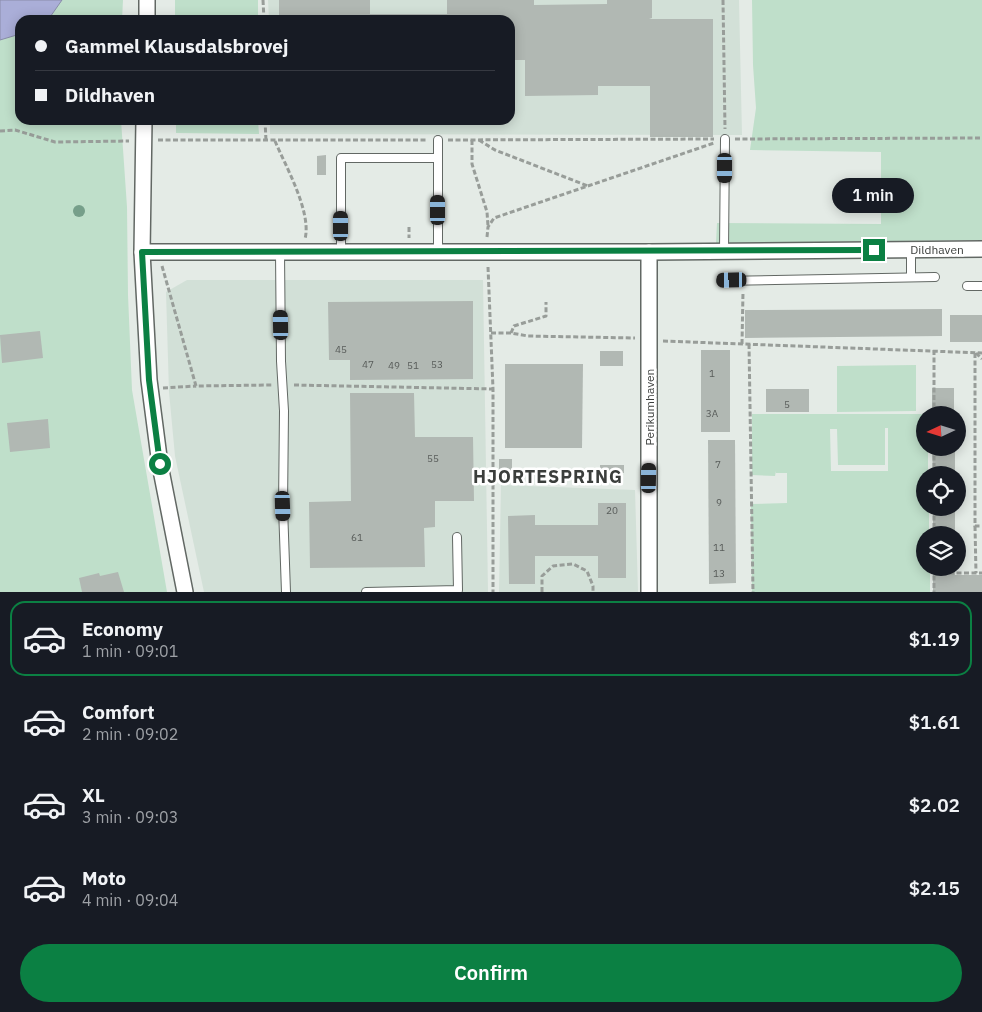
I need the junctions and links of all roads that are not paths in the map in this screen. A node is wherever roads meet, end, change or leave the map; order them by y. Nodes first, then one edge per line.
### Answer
1 (147, 0) edge
2 (147, 15) edge
3 (144, 125) edge
4 (725, 139) road end
5 (438, 140) road end
6 (438, 158) junction
7 (982, 249) edge
8 (911, 250) junction
9 (724, 251) junction
10 (150, 252) junction
11 (280, 252) junction
12 (341, 252) junction
13 (438, 252) junction
14 (649, 252) junction
15 (911, 277) junction
16 (935, 277) dead end
17 (721, 280) dead end
18 (967, 286) dead end
19 (982, 286) edge
20 (457, 537) dead end
21 (185, 592) edge
22 (286, 592) edge
23 (366, 592) edge
24 (649, 592) edge

1 - 2 street
3 - 10 street
4 - 9 lane
5 - 6 lane
6 - 12 lane
6 - 13 lane
7 - 8 street, Dildhaven
8 - 9 street, Dildhaven
8 - 15 lane
9 - 14 street, Dildhaven
10 - 11 street, Dildhaven
10 - 21 street
11 - 12 street, Dildhaven
11 - 22 lane
12 - 13 street, Dildhaven
13 - 14 street, Dildhaven
14 - 24 street, Perikumhaven
15 - 16 lane
15 - 17 lane
18 - 19 lane
20 - 23 lane

